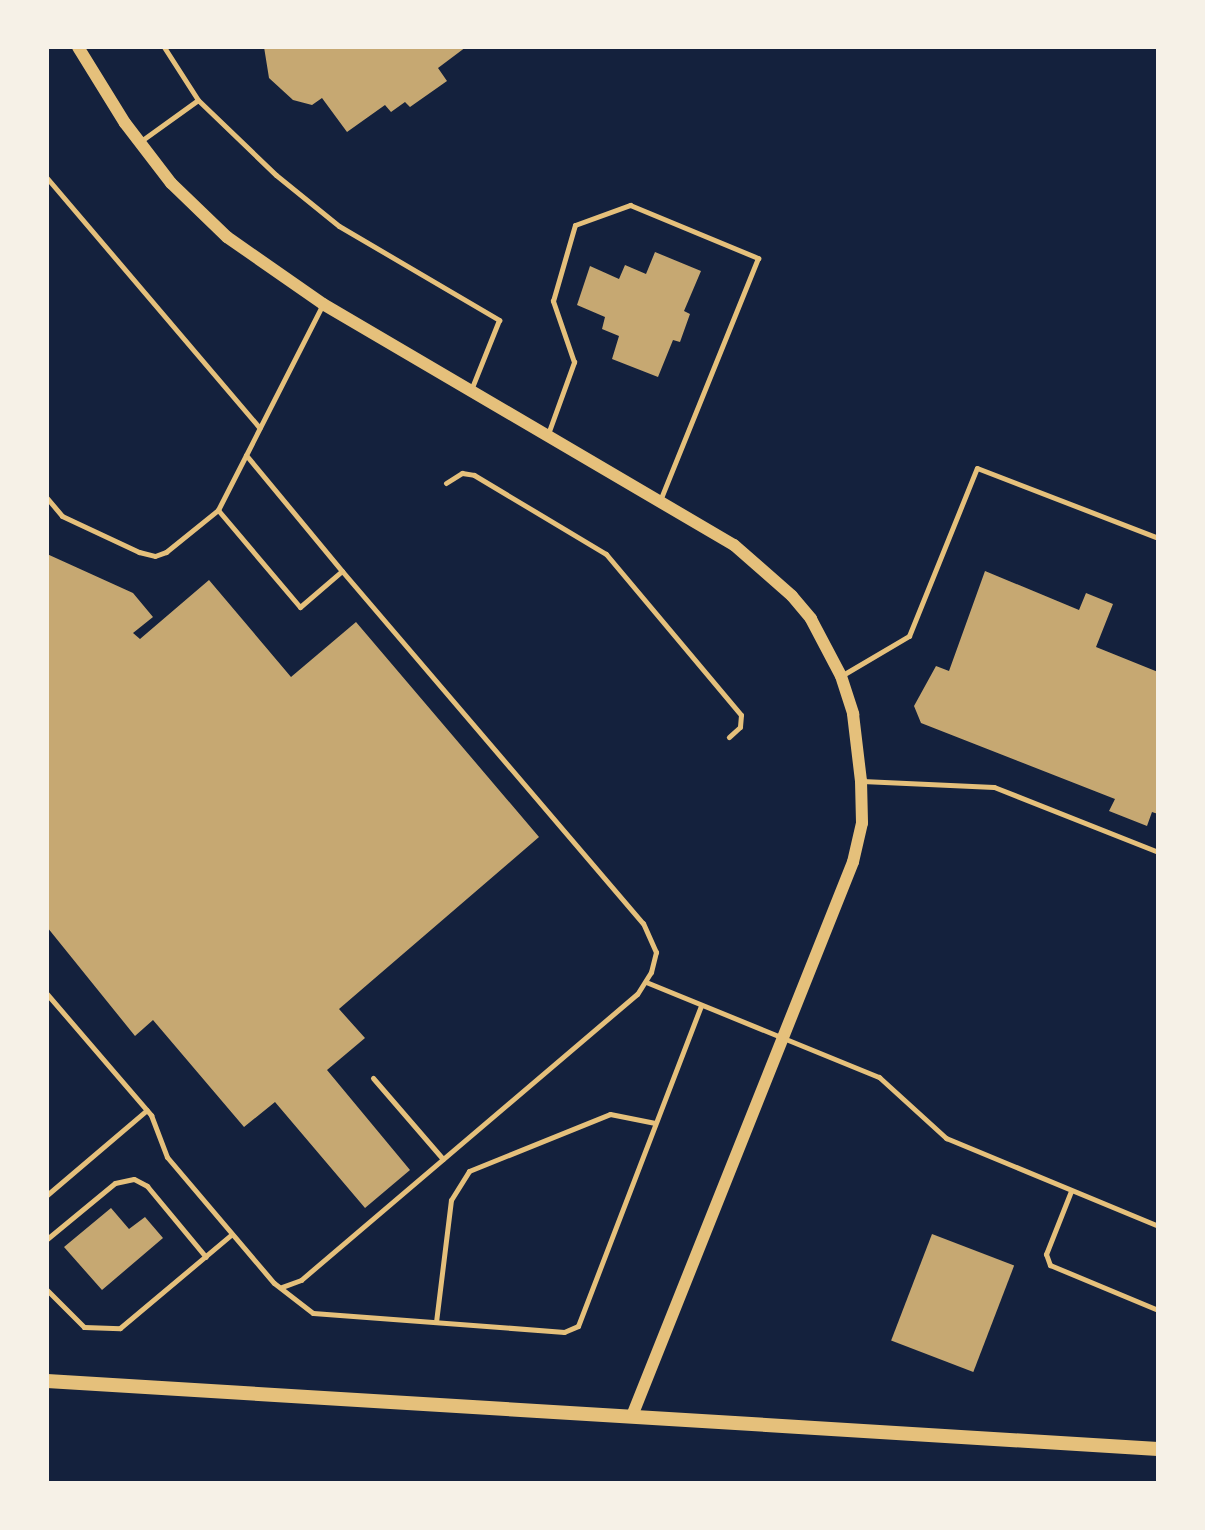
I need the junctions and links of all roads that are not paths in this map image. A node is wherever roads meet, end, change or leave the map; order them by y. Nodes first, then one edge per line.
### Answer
1 (78, 47) edge
2 (164, 47) edge
3 (198, 100) junction
4 (140, 142) junction
5 (47, 178) edge
6 (323, 304) junction
7 (471, 390) junction
8 (260, 428) junction
9 (547, 435) junction
10 (246, 455) junction
11 (446, 483) dead end
12 (47, 498) edge
13 (660, 501) junction
14 (218, 510) junction
15 (1158, 538) edge
16 (342, 571) junction
17 (841, 676) junction
18 (729, 737) dead end
19 (861, 780) junction
20 (1158, 852) edge
21 (646, 982) junction
22 (47, 994) edge
23 (701, 1006) junction
24 (780, 1040) junction
25 (373, 1079) dead end
26 (147, 1110) junction
27 (655, 1123) junction
28 (443, 1159) junction
29 (1071, 1191) junction
30 (47, 1195) edge
31 (1158, 1226) edge
32 (232, 1234) junction
33 (47, 1239) edge
34 (206, 1257) junction
35 (282, 1287) junction
36 (47, 1290) edge
37 (1158, 1310) edge
38 (436, 1322) junction
39 (47, 1381) edge
40 (632, 1416) junction
41 (1158, 1449) edge

1 - 4 street
2 - 3 lane
3 - 4 lane
3 - 7 lane
4 - 6 street
5 - 8 lane
6 - 7 street
6 - 8 lane
7 - 9 street
8 - 10 lane
9 - 13 street
9 - 13 lane
10 - 14 lane
10 - 16 lane
11 - 18 lane
12 - 14 lane
13 - 17 street
14 - 16 lane
15 - 17 lane
16 - 21 lane
17 - 19 street
19 - 20 lane
19 - 24 street
21 - 23 lane
21 - 28 lane
22 - 26 lane
23 - 24 lane
23 - 27 lane
24 - 29 lane
24 - 40 street
25 - 28 lane
26 - 30 lane
26 - 32 lane
27 - 38 lane
27 - 38 lane
28 - 35 lane
29 - 31 lane
29 - 37 lane
32 - 34 lane
32 - 35 lane
33 - 34 lane
34 - 36 lane
35 - 38 lane
39 - 40 main road
40 - 41 main road

